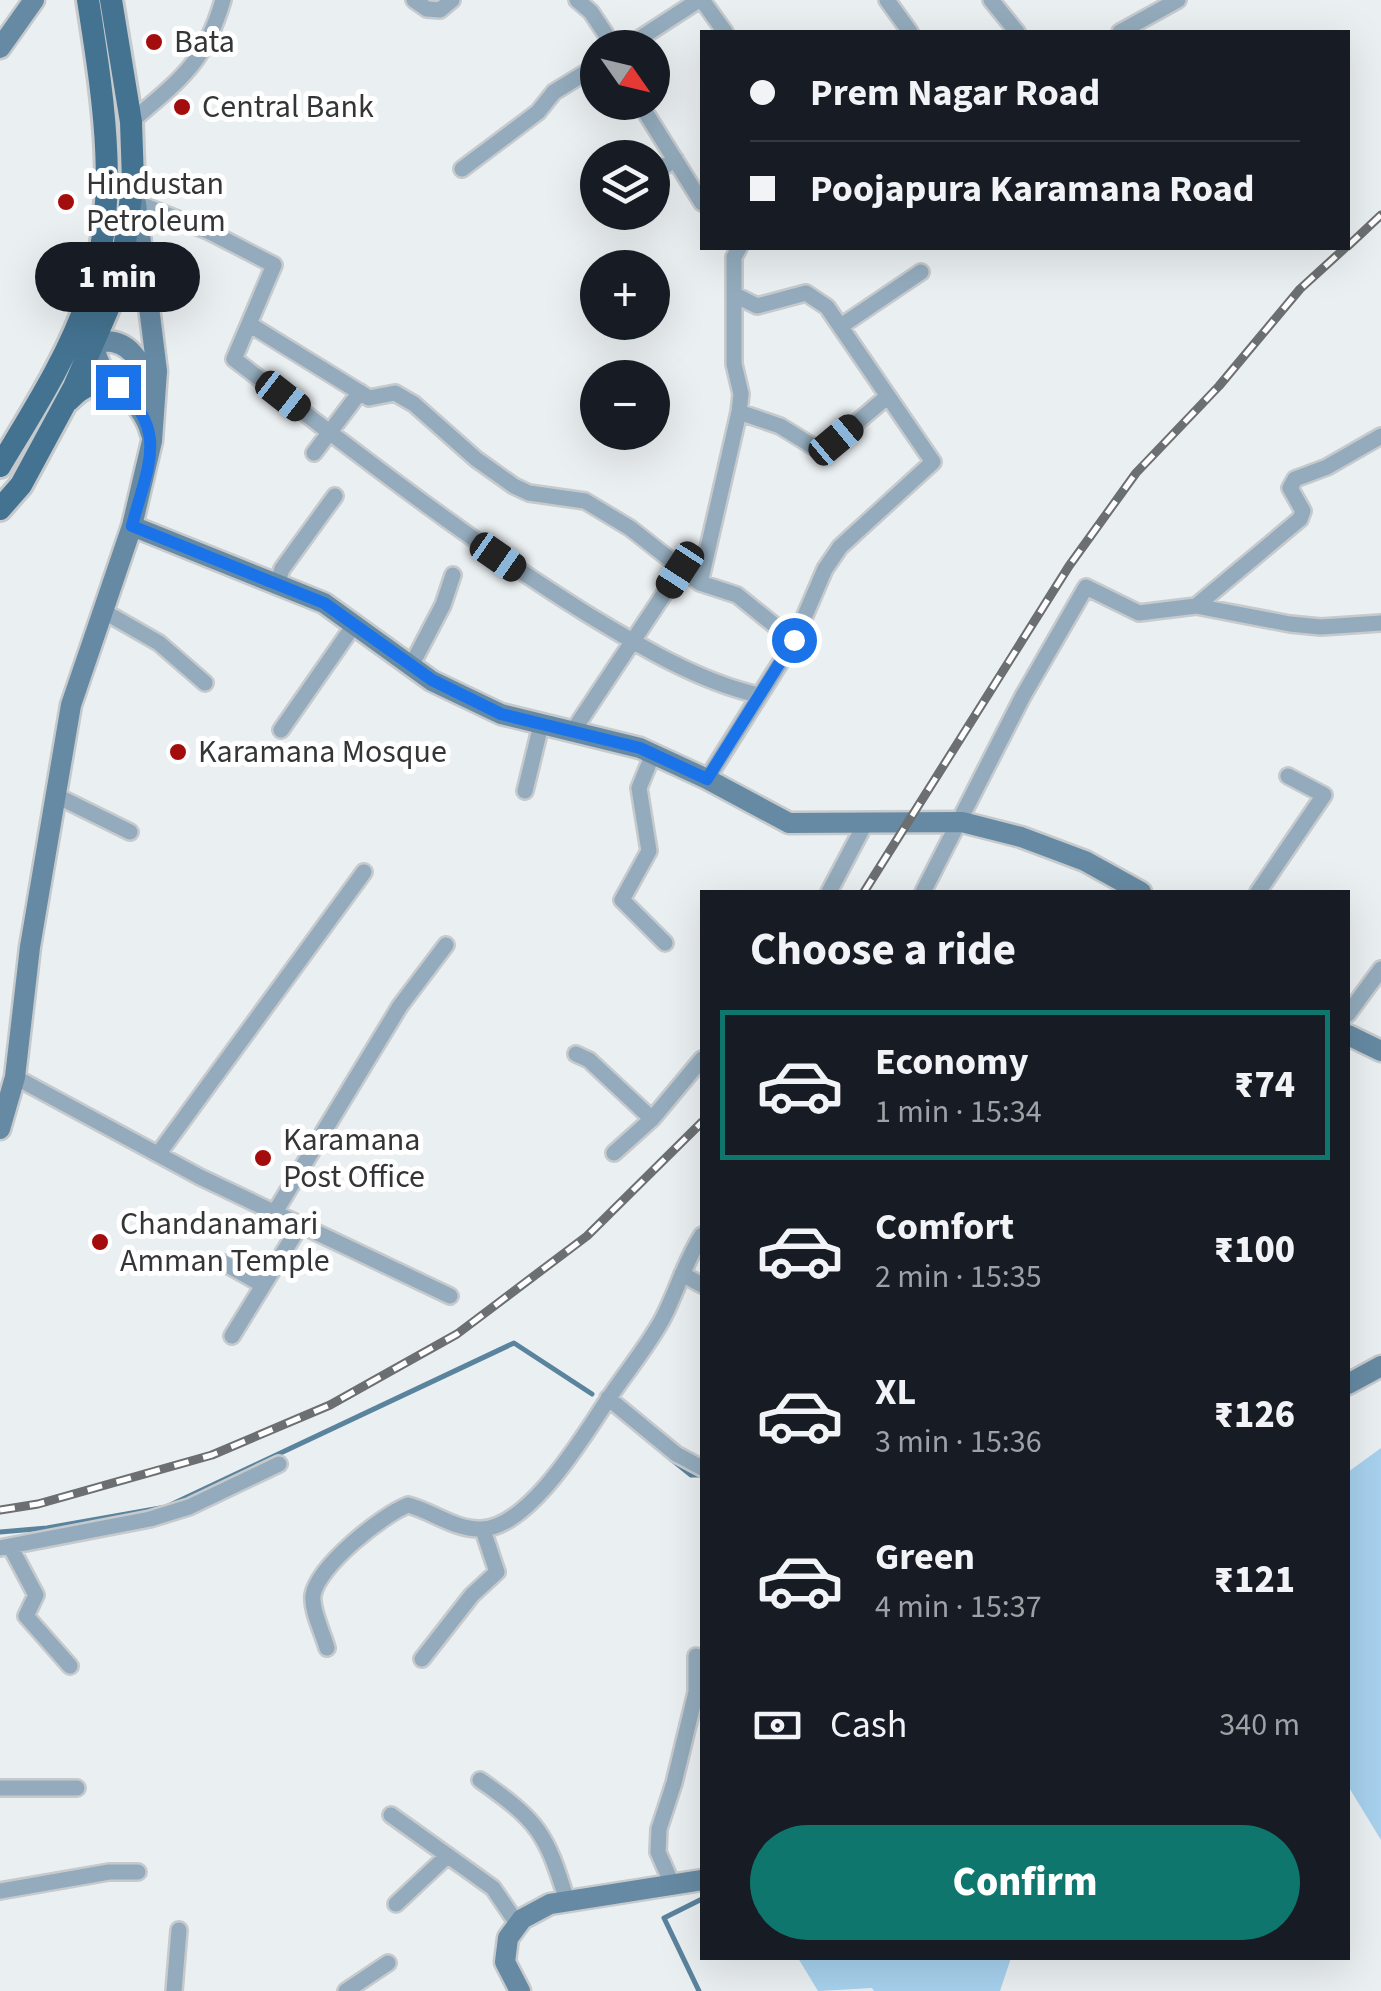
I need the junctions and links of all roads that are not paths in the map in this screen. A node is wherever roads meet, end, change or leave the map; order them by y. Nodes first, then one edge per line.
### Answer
1 (34, 0) edge
2 (88, 0) edge
3 (111, 0) edge
4 (223, 0) edge
5 (414, 0) edge
6 (452, 0) edge
7 (577, 0) edge
8 (700, 0) edge
9 (886, 0) edge
10 (991, 0) edge
11 (1176, 1) edge
12 (604, 30) edge
13 (653, 30) edge
14 (723, 30) edge
15 (908, 30) edge
16 (1015, 30) edge
17 (1124, 30) edge
18 (0, 48) edge
19 (580, 76) edge
20 (650, 120) edge
21 (131, 122) junction
22 (675, 159) junction
23 (670, 162) edge
24 (462, 168) dead end
25 (134, 192) junction
26 (700, 200) edge
27 (734, 251) edge
28 (921, 272) dead end
29 (736, 295) junction
30 (249, 324) junction
31 (841, 326) junction
32 (84, 339) junction
33 (118, 387) junction
34 (360, 392) junction
35 (888, 396) junction
36 (65, 404) junction
37 (156, 412) junction
38 (739, 412) junction
39 (331, 433) junction
40 (1381, 436) edge
41 (152, 441) junction
42 (314, 453) dead end
43 (0, 466) edge
44 (335, 496) dead end
45 (0, 509) edge
46 (132, 526) junction
47 (680, 570) junction
48 (453, 575) dead end
49 (700, 583) junction
50 (277, 584) junction
51 (1196, 606) junction
52 (103, 611) junction
53 (1381, 623) edge
54 (354, 624) junction
55 (794, 640) junction
56 (634, 643) junction
57 (411, 666) junction
58 (205, 682) dead end
59 (758, 695) junction
60 (540, 725) junction
61 (281, 730) dead end
62 (573, 731) junction
63 (653, 754) junction
64 (1288, 776) dead end
65 (707, 779) junction
66 (525, 791) dead end
67 (55, 796) junction
68 (866, 822) junction
69 (962, 822) junction
70 (130, 832) dead end
71 (364, 872) dead end
72 (830, 890) edge
73 (924, 890) edge
74 (1137, 890) edge
75 (1259, 890) edge
76 (665, 943) dead end
77 (446, 945) dead end
78 (1381, 969) edge
79 (1350, 1011) edge
80 (1350, 1041) edge
81 (1381, 1051) edge
82 (576, 1054) dead end
83 (700, 1061) edge
84 (14, 1077) junction
85 (652, 1119) junction
86 (0, 1129) edge
87 (159, 1153) junction
88 (614, 1153) dead end
89 (275, 1212) junction
90 (300, 1224) junction
91 (700, 1240) edge
92 (224, 1263) dead end
93 (682, 1274) junction
94 (700, 1284) edge
95 (263, 1285) junction
96 (450, 1296) dead end
97 (232, 1336) dead end
98 (1381, 1366) edge
99 (1350, 1383) edge
100 (608, 1398) junction
101 (279, 1464) dead end
102 (700, 1467) edge
103 (483, 1530) junction
104 (5, 1548) edge
105 (327, 1648) dead end
106 (696, 1656) dead end
107 (422, 1660) dead end
108 (70, 1666) dead end
109 (480, 1780) dead end
110 (0, 1788) edge
111 (76, 1788) dead end
112 (391, 1815) dead end
113 (446, 1857) junction
114 (138, 1872) dead end
115 (700, 1880) edge
116 (672, 1884) junction
117 (0, 1891) edge
118 (567, 1901) junction
119 (396, 1904) dead end
120 (518, 1925) junction
121 (179, 1930) dead end
122 (388, 1963) dead end
123 (174, 1991) edge
124 (346, 1991) edge
125 (520, 1991) edge

1 - 18 street
2 - 32 main road
3 - 21 main road
4 - 21 street
5 - 6 street
7 - 12 street
8 - 13 street
8 - 14 street
9 - 15 street
10 - 16 street
11 - 17 street
19 - 24 street
20 - 22 street
21 - 25 main road
22 - 23 street
22 - 26 street
25 - 30 street
25 - 32 main road
25 - 37 street
27 - 29 street
28 - 31 street
29 - 31 street
29 - 38 street
30 - 34 street
30 - 39 street
31 - 35 street
32 - 33 street
32 - 36 main road
32 - 37 street
32 - 43 main road
33 - 36 main road
33 - 41 street
34 - 39 street
34 - 47 street
35 - 38 street
35 - 55 street
36 - 45 main road
37 - 41 street
38 - 49 street
39 - 42 street
39 - 56 street
40 - 51 street
41 - 46 street
44 - 50 street
46 - 50 street
46 - 52 street
47 - 49 street
47 - 56 street
48 - 57 street
49 - 55 street
50 - 54 street
51 - 53 street
51 - 69 street
52 - 58 street
52 - 67 street
54 - 57 street
54 - 61 street
55 - 59 street
56 - 59 street
56 - 62 street
57 - 60 street
59 - 65 street
60 - 62 street
60 - 66 street
62 - 63 street
63 - 65 street
63 - 76 street
64 - 75 street
65 - 68 street
67 - 70 street
67 - 84 street
68 - 69 street
68 - 72 street
69 - 73 street
69 - 74 street
71 - 87 street
77 - 89 street
78 - 79 street
80 - 81 street
82 - 85 street
83 - 85 street
84 - 86 street
84 - 87 street
85 - 88 street
87 - 89 street
89 - 90 street
90 - 95 street
90 - 96 street
91 - 93 street
92 - 95 street
93 - 94 street
93 - 100 street
95 - 97 street
98 - 99 street
100 - 102 street
100 - 103 street
101 - 104 street
103 - 105 street
103 - 107 street
104 - 108 street
106 - 116 street
109 - 118 street
110 - 111 street
112 - 113 street
113 - 119 street
113 - 120 street
114 - 117 street
115 - 116 street
116 - 118 street
118 - 120 street
120 - 125 street
121 - 123 street
122 - 124 street

